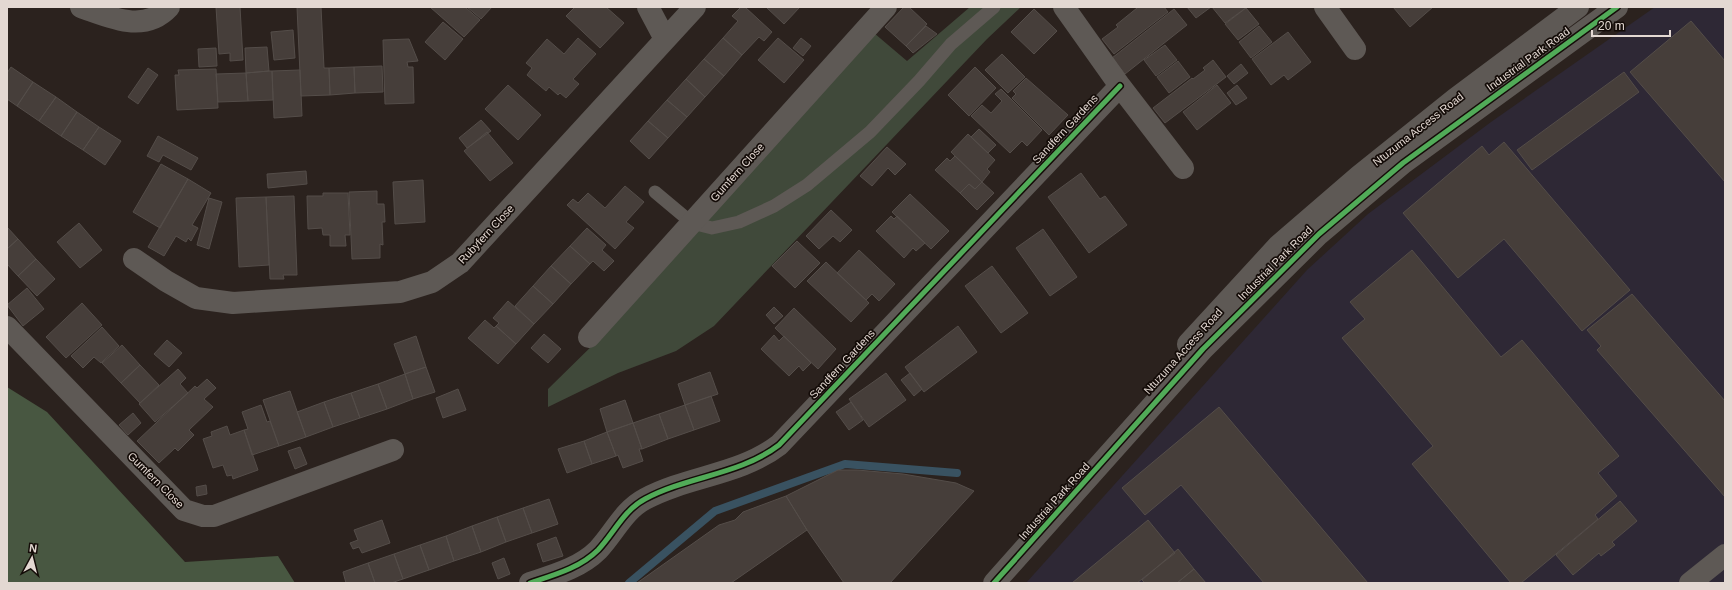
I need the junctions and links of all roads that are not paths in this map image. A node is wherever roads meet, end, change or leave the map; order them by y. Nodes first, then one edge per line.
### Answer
1 (81, 7) edge
2 (168, 7) edge
3 (648, 7) edge
4 (695, 7) edge
5 (886, 7) edge
6 (994, 7) edge
7 (1064, 7) edge
8 (1325, 7) edge
9 (1578, 7) edge
10 (1616, 7) edge
11 (665, 39) junction
12 (1355, 49) dead end
13 (1120, 86) junction
14 (1183, 168) dead end
15 (655, 192) dead end
16 (692, 223) junction
17 (134, 259) dead end
18 (7, 327) edge
19 (589, 337) dead end
20 (392, 450) dead end
21 (1725, 554) edge
22 (530, 583) edge
23 (979, 583) edge
24 (994, 583) edge
25 (1690, 583) edge

1 - 2 street
3 - 11 street
4 - 11 street, Rubyfern Close
5 - 16 street, Gumfern Close
6 - 16 lane
7 - 13 street
8 - 12 street
9 - 23 street, Ntuzuma Access Road
10 - 24 street, Industrial Park Road
11 - 17 street, Rubyfern Close
13 - 14 street
13 - 22 street, Sandfern Gardens
15 - 16 lane
16 - 19 street, Gumfern Close
18 - 20 street, Gumfern Close
21 - 25 street

